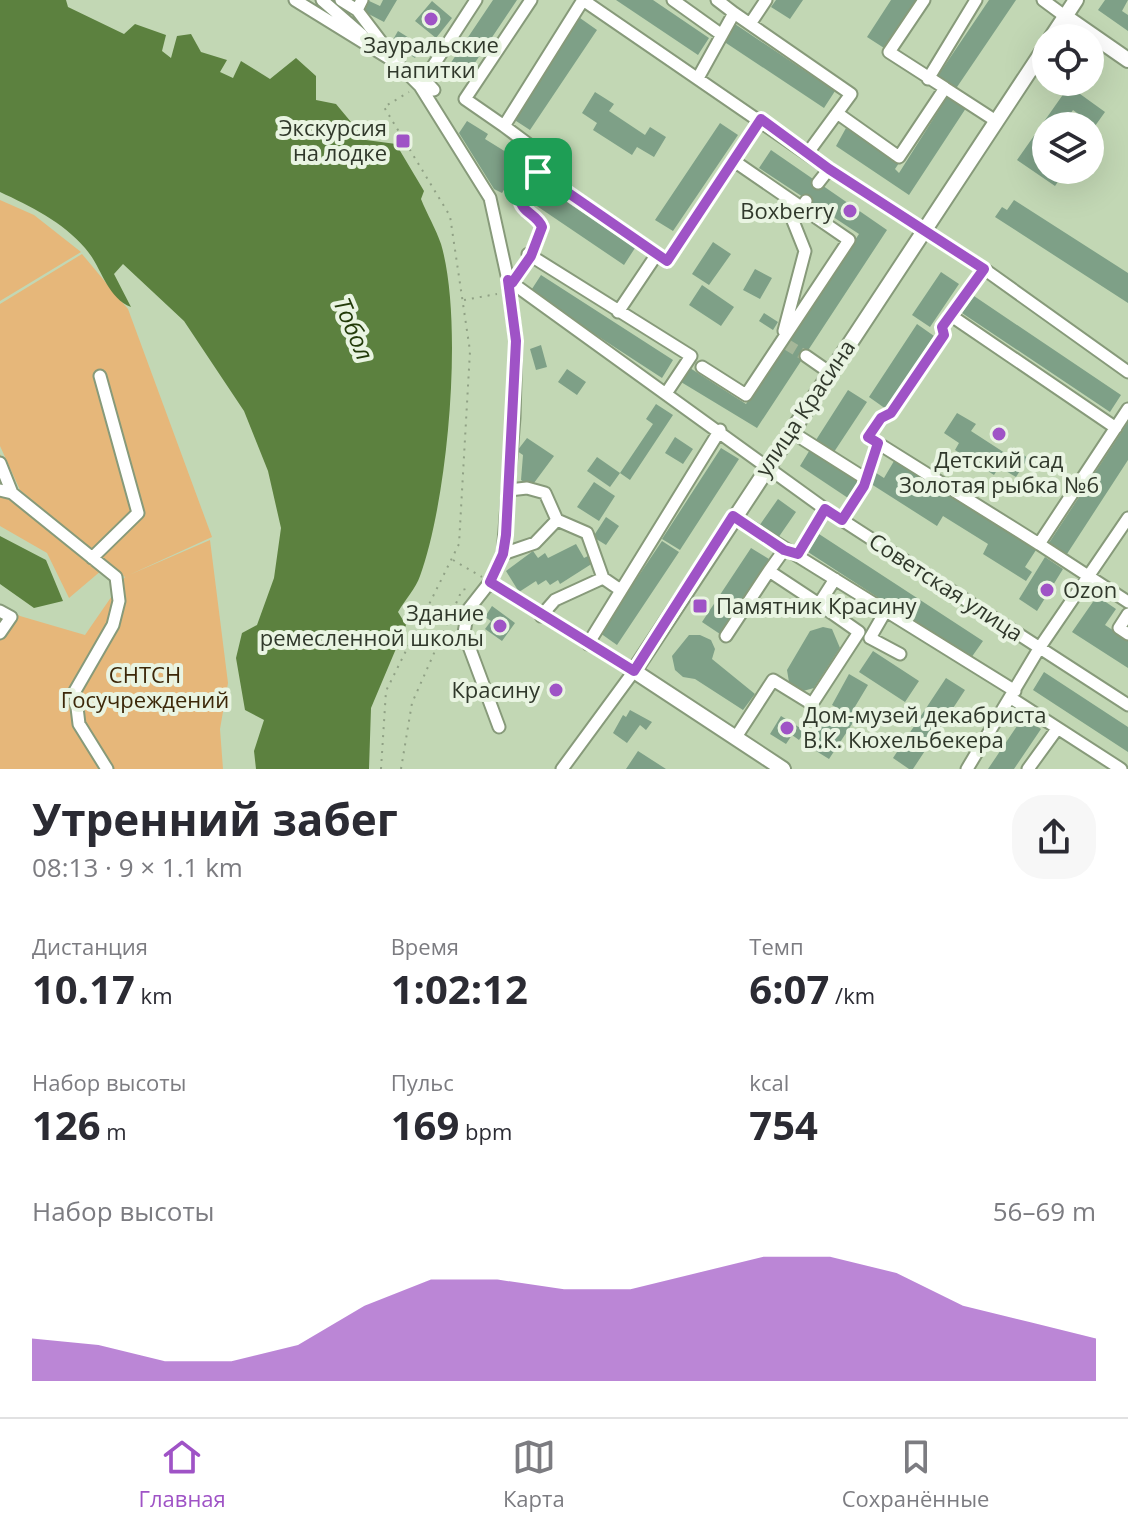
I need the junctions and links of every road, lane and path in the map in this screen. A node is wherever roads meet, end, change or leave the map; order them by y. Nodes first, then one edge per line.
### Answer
1 (295, 0) edge
2 (322, 0) edge
3 (341, 0) edge
4 (476, 0) edge
5 (531, 0) edge
6 (583, 0) edge
7 (673, 0) edge
8 (717, 0) edge
9 (766, 0) edge
10 (924, 0) edge
11 (976, 0) edge
12 (1043, 0) edge
13 (1076, 0) edge
14 (360, 5) edge
15 (734, 13) junction
16 (1066, 17) junction
17 (750, 24) junction
18 (1061, 24) edge
19 (722, 35) junction
20 (380, 52) junction
21 (1128, 60) edge
22 (397, 63) junction
23 (1032, 67) edge
24 (698, 78) junction
25 (928, 79) junction
26 (422, 82) junction
27 (945, 88) junction
28 (434, 90) dead end
29 (837, 113) junction
30 (761, 119) junction
31 (996, 121) junction
32 (504, 126) junction
33 (807, 154) junction
34 (734, 161) junction
35 (829, 169) junction
36 (538, 172) junction
37 (818, 183) dead end
38 (804, 204) junction
39 (924, 229) junction
40 (657, 254) junction
41 (529, 255) junction
42 (984, 269) junction
43 (510, 285) junction
44 (463, 300) junction
45 (618, 312) junction
46 (950, 315) junction
47 (784, 343) junction
48 (806, 356) tunnel mouth
49 (702, 367) dead end
50 (829, 372) junction
51 (1128, 372) edge
52 (100, 376) dead end
53 (667, 392) junction
54 (1128, 409) edge
55 (1116, 428) junction
56 (720, 430) junction
57 (790, 431) junction
58 (878, 443) junction
59 (0, 463) edge
60 (766, 467) junction
61 (866, 479) junction
62 (509, 490) junction
63 (6, 492) edge
64 (825, 509) junction
65 (733, 516) junction
66 (1128, 518) edge
67 (557, 520) junction
68 (842, 520) junction
69 (1039, 544) junction
70 (784, 550) junction
71 (503, 554) junction
72 (798, 554) junction
73 (92, 558) junction
74 (451, 560) junction
75 (769, 571) junction
76 (1088, 577) junction
77 (603, 578) junction
78 (835, 579) junction
79 (490, 582) junction
80 (619, 589) junction
81 (1128, 602) edge
82 (819, 604) junction
83 (0, 611) edge
84 (885, 612) junction
85 (1128, 614) edge
86 (541, 616) junction
87 (0, 633) edge
88 (1128, 634) edge
89 (726, 636) dead end
90 (588, 644) junction
91 (1040, 647) junction
92 (900, 654) dead end
93 (634, 671) junction
94 (1013, 695) junction
95 (1128, 705) edge
96 (499, 727) dead end
97 (1057, 729) junction
98 (736, 737) junction
99 (107, 769) edge
100 (381, 769) edge
101 (401, 769) edge
102 (562, 769) edge
103 (783, 769) edge
104 (967, 769) edge
105 (1028, 769) edge
106 (1121, 769) edge

1 - 20 street
2 - 20 street
3 - 14 street
4 - 26 street
5 - 32 street
6 - 24 street
6 - 32 street
7 - 19 street
8 - 15 street
9 - 17 street
10 - 25 street
11 - 25 street
12 - 16 street
13 - 16 main road
14 - 22 street
15 - 17 street
15 - 19 street
16 - 18 main road
16 - 21 main road
17 - 29 street
19 - 24 street
20 - 22 street
22 - 26 street
23 - 31 main road, улица Красина
24 - 30 street
25 - 27 street
26 - 28 street
26 - 43 street
26 - 44 path
27 - 29 street
27 - 31 street
29 - 33 street
30 - 33 street
30 - 34 street
31 - 39 main road, улица Красина
32 - 36 street
33 - 35 street
34 - 38 street
34 - 40 street
35 - 37 street
35 - 39 street
36 - 40 street
36 - 41 street
38 - 47 street
38 - 47 street
39 - 42 street
39 - 50 main road, улица Красина
40 - 45 street
41 - 43 street
41 - 45 street
42 - 46 street
42 - 51 street
43 - 44 path
43 - 53 street, Советская улица
43 - 62 street
44 - 74 path
45 - 53 street
46 - 55 street
46 - 58 street
47 - 49 street
48 - 50 street
50 - 57 main road, улица Красина
52 - 73 street
53 - 56 street, Советская улица
54 - 55 street
55 - 69 street
56 - 60 street, Советская улица
56 - 80 street
57 - 60 main road, улица Красина
57 - 61 street
58 - 61 street
58 - 69 street
59 - 63 street
60 - 64 street, Советская улица
60 - 65 main road, улица Красина
61 - 68 street
62 - 67 street
62 - 71 street
63 - 73 street
64 - 68 street, Советская улица
64 - 72 path
65 - 70 street
65 - 93 main road, улица Красина
66 - 76 street
67 - 71 street
67 - 77 street
68 - 91 street, Советская улица
69 - 76 street
70 - 72 street
70 - 75 street
71 - 79 street
72 - 78 street
73 - 99 street
74 - 79 path
74 - 100 path
75 - 82 street
75 - 89 street
76 - 81 street
76 - 91 street
77 - 80 street
77 - 86 street
78 - 82 street
78 - 84 street
79 - 86 street
79 - 96 street
79 - 101 path
80 - 90 street
82 - 98 street
83 - 87 street
84 - 92 street
84 - 94 street
85 - 88 street
86 - 90 street
90 - 93 street
91 - 94 street
91 - 95 street, Советская улица
93 - 98 main road
93 - 102 street, улица Красина
94 - 97 street
94 - 104 street
97 - 105 street
97 - 106 street
98 - 103 main road

